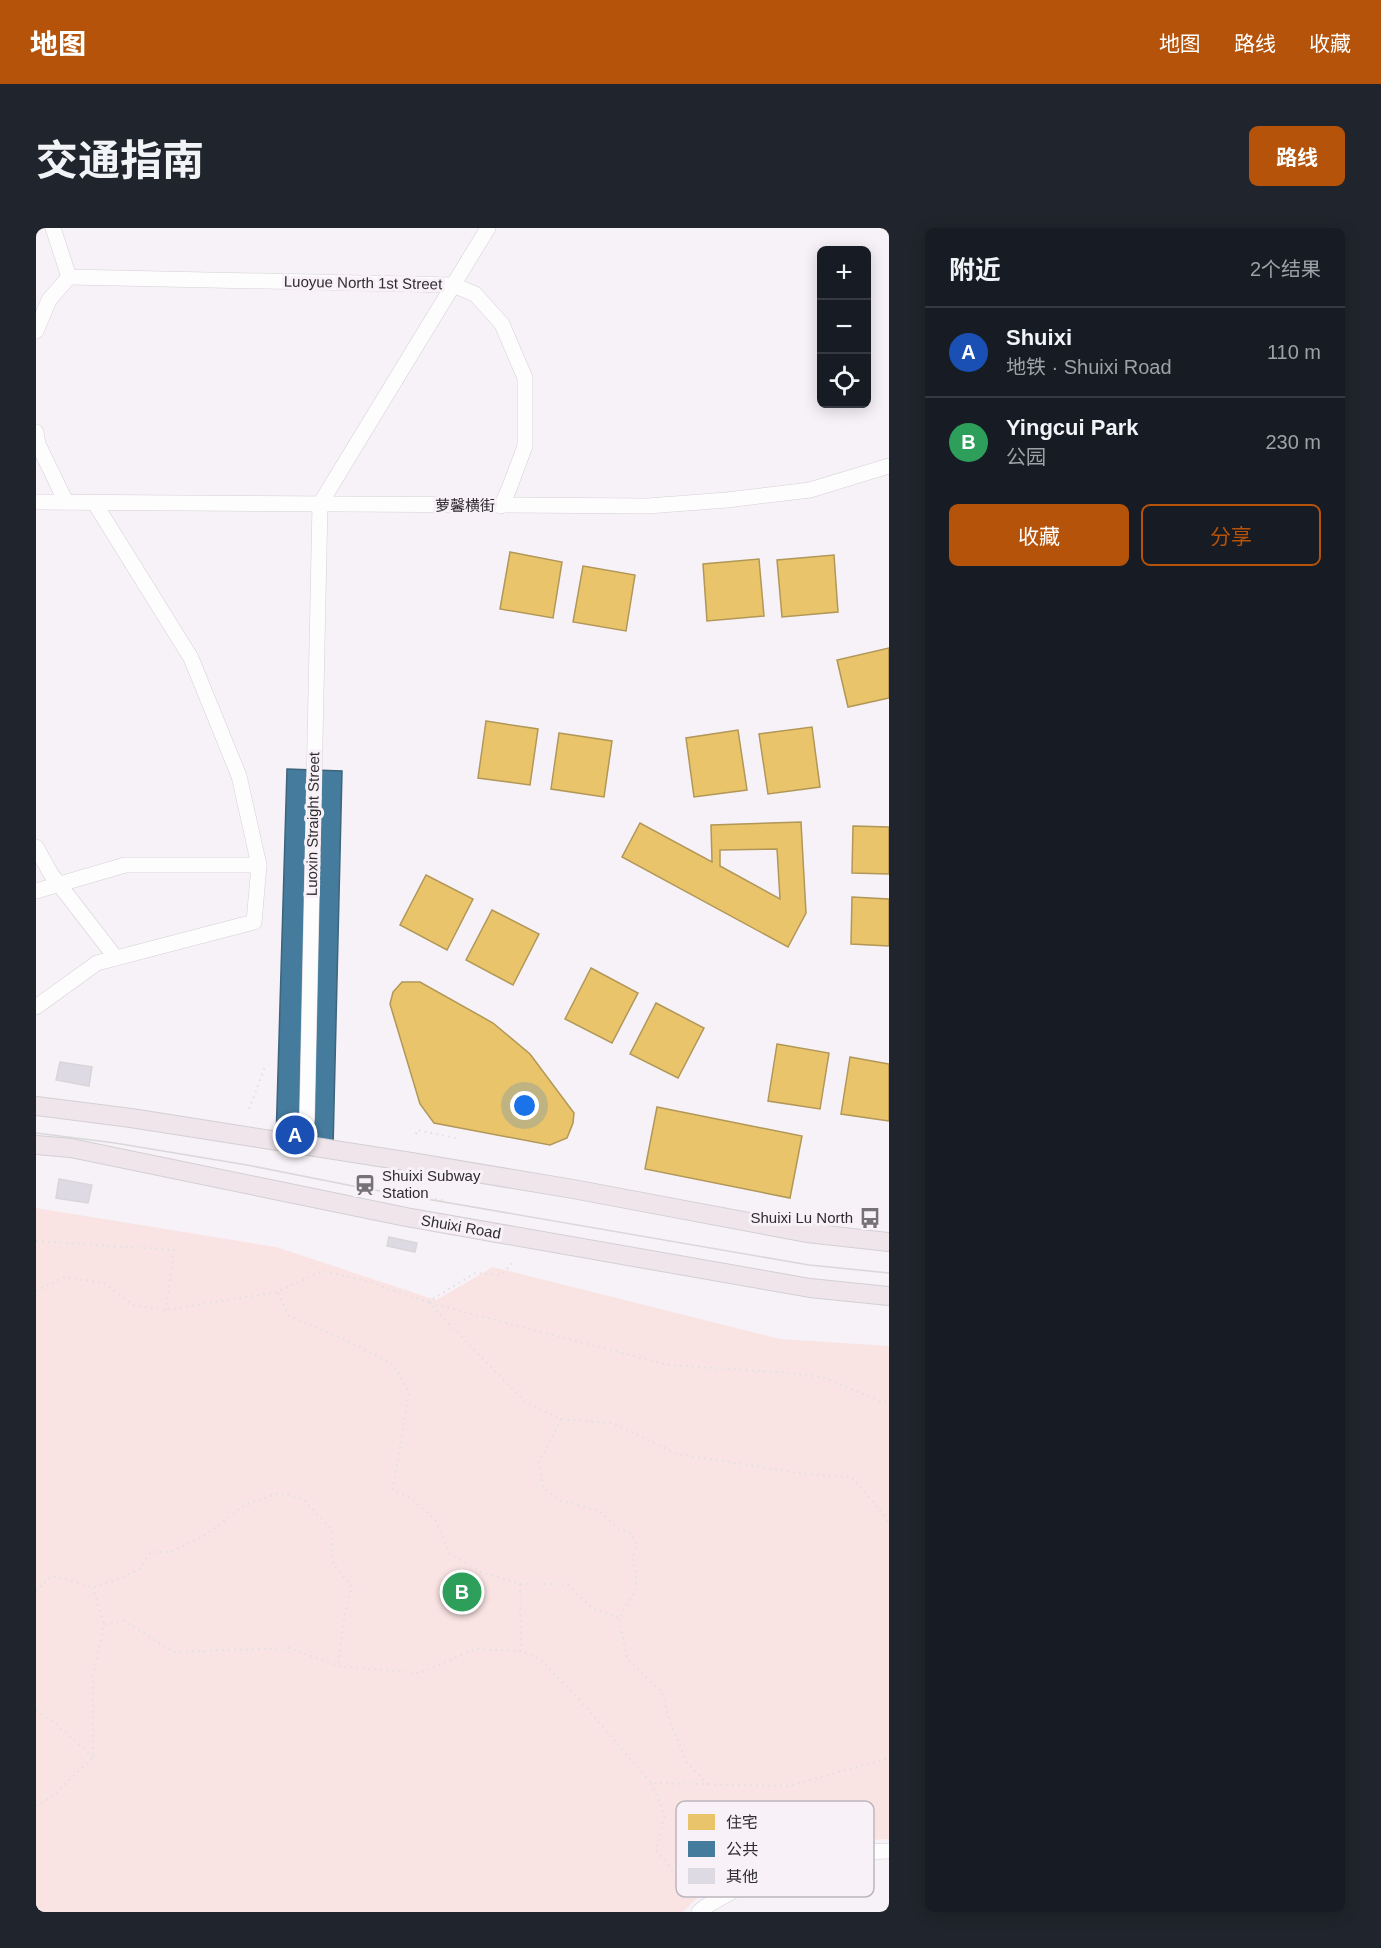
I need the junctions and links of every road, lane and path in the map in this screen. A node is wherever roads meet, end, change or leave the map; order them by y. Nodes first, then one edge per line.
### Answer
1 (53, 228) edge
2 (488, 228) edge
3 (69, 277) junction
4 (453, 285) junction
5 (36, 331) edge
6 (36, 432) edge
7 (889, 466) edge
8 (36, 502) edge
9 (66, 502) junction
10 (94, 502) junction
11 (321, 504) junction
12 (501, 506) junction
13 (36, 847) edge
14 (259, 865) junction
15 (59, 884) junction
16 (36, 891) edge
17 (117, 958) junction
18 (36, 1007) edge
19 (266, 1064) dead end
20 (36, 1106) edge
21 (249, 1109) dead end
22 (416, 1134) dead end
23 (460, 1139) dead end
24 (36, 1145) edge
25 (304, 1145) junction
26 (406, 1193) dead end
27 (447, 1201) dead end
28 (36, 1241) edge
29 (889, 1242) edge
30 (512, 1263) dead end
31 (36, 1291) edge
32 (277, 1293) junction
33 (889, 1296) edge
34 (428, 1302) junction
35 (166, 1310) junction
36 (889, 1402) edge
37 (561, 1419) junction
38 (889, 1522) edge
39 (520, 1584) junction
40 (93, 1587) junction
41 (36, 1591) edge
42 (619, 1618) junction
43 (104, 1625) junction
44 (521, 1651) junction
45 (338, 1666) junction
46 (36, 1711) edge
47 (93, 1757) junction
48 (889, 1758) edge
49 (651, 1783) junction
50 (710, 1785) junction
51 (36, 1806) edge
52 (889, 1851) edge
53 (874, 1852) edge
54 (676, 1875) edge
55 (722, 1897) edge
56 (695, 1907) edge

1 - 3 street
2 - 4 street
3 - 4 street, Luoyue North 1st Street
3 - 5 street
4 - 11 street
4 - 12 street, Luoyue North 1st Street
6 - 9 street
7 - 12 street, 萝馨横街
8 - 9 street, 萝馨横街
9 - 10 street, 萝馨横街
10 - 11 street, 萝馨横街
10 - 14 street
11 - 12 street, 萝馨横街
11 - 25 street, Luoxin Straight Street
13 - 15 street
14 - 15 street
14 - 17 street
15 - 16 street
15 - 17 street
17 - 18 street
19 - 21 path
20 - 25 main road
22 - 23 path
24 - 33 main road, Shuixi Road
25 - 29 main road
26 - 27 path
28 - 35 path
30 - 34 path
31 - 35 path
32 - 34 path
32 - 35 path
32 - 39 path
34 - 36 path
34 - 37 path
37 - 38 path
37 - 42 path
39 - 42 path
39 - 44 path
40 - 41 path
40 - 43 path
40 - 45 path
42 - 50 path
43 - 45 path
43 - 47 path
44 - 45 path
44 - 49 path
46 - 47 path
47 - 51 path
48 - 50 path
49 - 50 path
49 - 54 path
52 - 53 street
55 - 56 street

